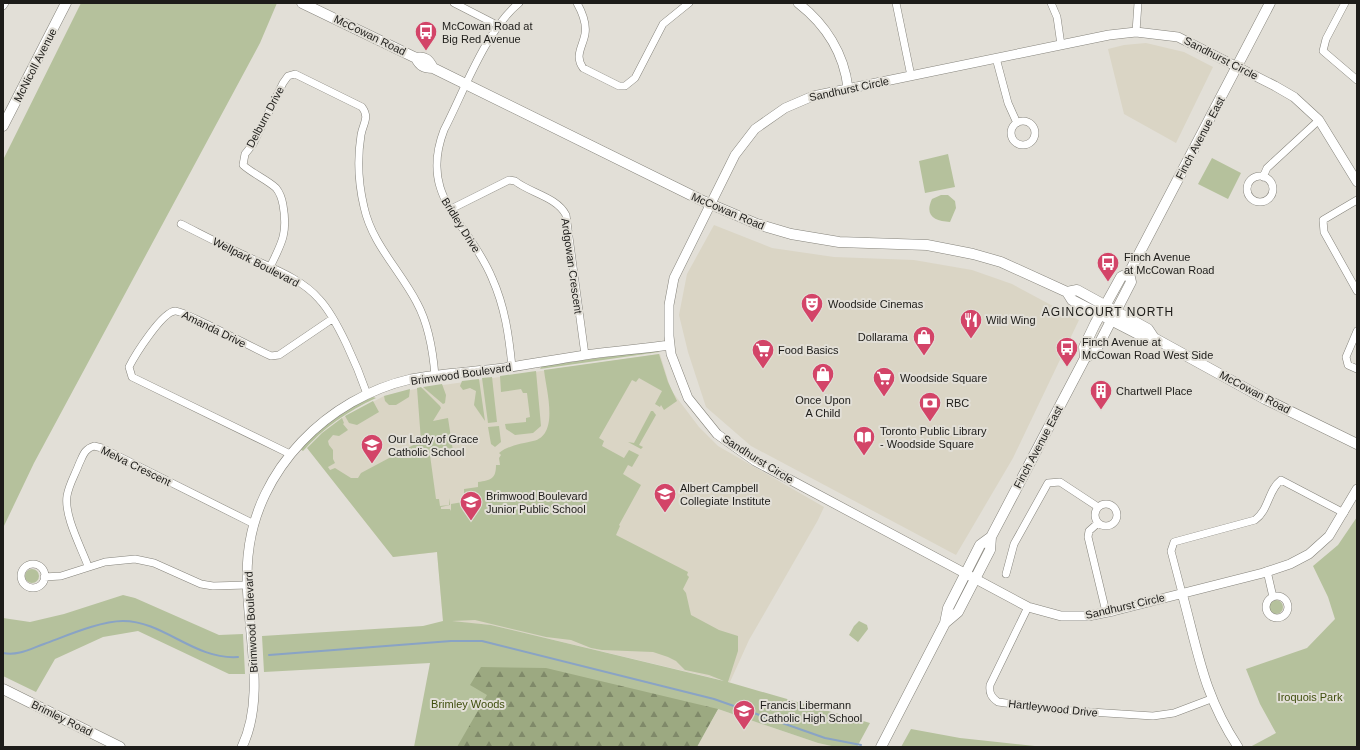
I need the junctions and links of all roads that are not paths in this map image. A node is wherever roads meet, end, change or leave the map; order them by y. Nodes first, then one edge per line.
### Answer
1 (5, 3) edge
2 (66, 3) edge
3 (302, 3) edge
4 (454, 3) edge
5 (519, 3) edge
6 (577, 3) edge
7 (689, 3) edge
8 (798, 3) edge
9 (896, 3) edge
10 (1052, 3) edge
11 (1138, 3) edge
12 (1270, 3) edge
13 (1345, 3) edge
14 (3, 6) edge
15 (497, 25) junction
16 (1136, 32) junction
17 (1061, 45) junction
18 (996, 58) junction
19 (1237, 66) junction
20 (911, 76) junction
21 (1357, 80) edge
22 (467, 84) junction
23 (848, 88) junction
24 (1319, 120) junction
25 (1017, 123) dead end
26 (3, 126) edge
27 (1263, 176) dead end
28 (1357, 182) edge
29 (1357, 200) edge
30 (710, 204) junction
31 (450, 210) junction
32 (181, 224) dead end
33 (270, 267) junction
34 (1129, 273) junction
35 (1357, 291) edge
36 (1103, 310) junction
37 (1113, 316) junction
38 (332, 319) junction
39 (1357, 331) edge
40 (670, 345) junction
41 (585, 355) junction
42 (1085, 358) junction
43 (512, 367) junction
44 (1357, 370) edge
45 (435, 376) junction
46 (368, 394) junction
47 (1357, 444) edge
48 (290, 454) junction
49 (1357, 489) edge
50 (1098, 507) junction
51 (1344, 513) junction
52 (1098, 523) junction
53 (254, 524) junction
54 (990, 537) junction
55 (88, 566) junction
56 (1267, 571) junction
57 (965, 574) junction
58 (1006, 574) dead end
59 (44, 577) dead end
60 (975, 579) junction
61 (247, 585) junction
62 (1182, 592) junction
63 (1273, 597) dead end
64 (1028, 607) junction
65 (1106, 612) junction
66 (945, 623) junction
67 (3, 689) edge
68 (1211, 699) junction
69 (120, 747) edge
70 (242, 747) edge
71 (881, 747) edge
72 (1238, 747) edge

1 - 14 street
2 - 26 main road, McNicoll Avenue
3 - 22 main road, McCowan Road
4 - 15 street
5 - 15 street, Bridley Drive
6 - 7 street
8 - 23 street
9 - 20 street
10 - 17 street
11 - 16 street
12 - 19 main road, Finch Avenue East
13 - 21 street
15 - 22 street, Bridley Drive
16 - 17 street, Sandhurst Circle
16 - 19 street, Sandhurst Circle
17 - 18 street, Sandhurst Circle
18 - 20 street, Sandhurst Circle
18 - 25 street
19 - 24 street, Sandhurst Circle
19 - 34 main road, Finch Avenue East
20 - 23 street, Sandhurst Circle
22 - 30 main road, McCowan Road
22 - 31 street, Bridley Drive
23 - 30 street, Sandhurst Circle
24 - 27 street
24 - 28 street, Sandhurst Circle
29 - 35 street
30 - 36 main road, McCowan Road
30 - 40 street, Sandhurst Circle
31 - 41 street, Ardgowan Crescent
31 - 43 street, Bridley Drive
32 - 33 street, Wellpark Boulevard
33 - 38 street, Wellpark Boulevard
33 - 45 street, Delburn Drive
34 - 36 main road, Finch Avenue East
34 - 37 main road, Finch Avenue East
36 - 37 main road, McCowan Road
36 - 42 main road, Finch Avenue East
37 - 42 main road, Finch Avenue East
37 - 47 main road, McCowan Road
38 - 46 street, Wellpark Boulevard
38 - 48 street, Amanda Drive
39 - 44 street
40 - 41 street, Brimwood Boulevard
40 - 57 street, Sandhurst Circle
41 - 43 street, Brimwood Boulevard
42 - 54 main road, Finch Avenue East
43 - 45 street, Brimwood Boulevard
45 - 46 street, Brimwood Boulevard
46 - 48 street, Brimwood Boulevard
48 - 53 street, Brimwood Boulevard
49 - 51 street, Sandhurst Circle
50 - 52 street
50 - 52 street
50 - 58 street
51 - 56 street, Sandhurst Circle
51 - 62 street
52 - 65 street
53 - 55 street, Melva Crescent
53 - 61 street, Brimwood Boulevard
54 - 57 main road, Finch Avenue East
54 - 60 main road, Finch Avenue East
55 - 59 street
55 - 61 street
56 - 62 street, Sandhurst Circle
56 - 63 street
57 - 60 street, Sandhurst Circle
57 - 66 main road, Finch Avenue East
60 - 64 street, Sandhurst Circle
60 - 66 main road, Finch Avenue East
61 - 70 street, Brimwood Boulevard
62 - 65 street, Sandhurst Circle
62 - 68 street
64 - 65 street, Sandhurst Circle
64 - 68 street, Hartleywood Drive
66 - 71 main road, Finch Avenue East
67 - 69 main road, Brimley Road
68 - 72 street

